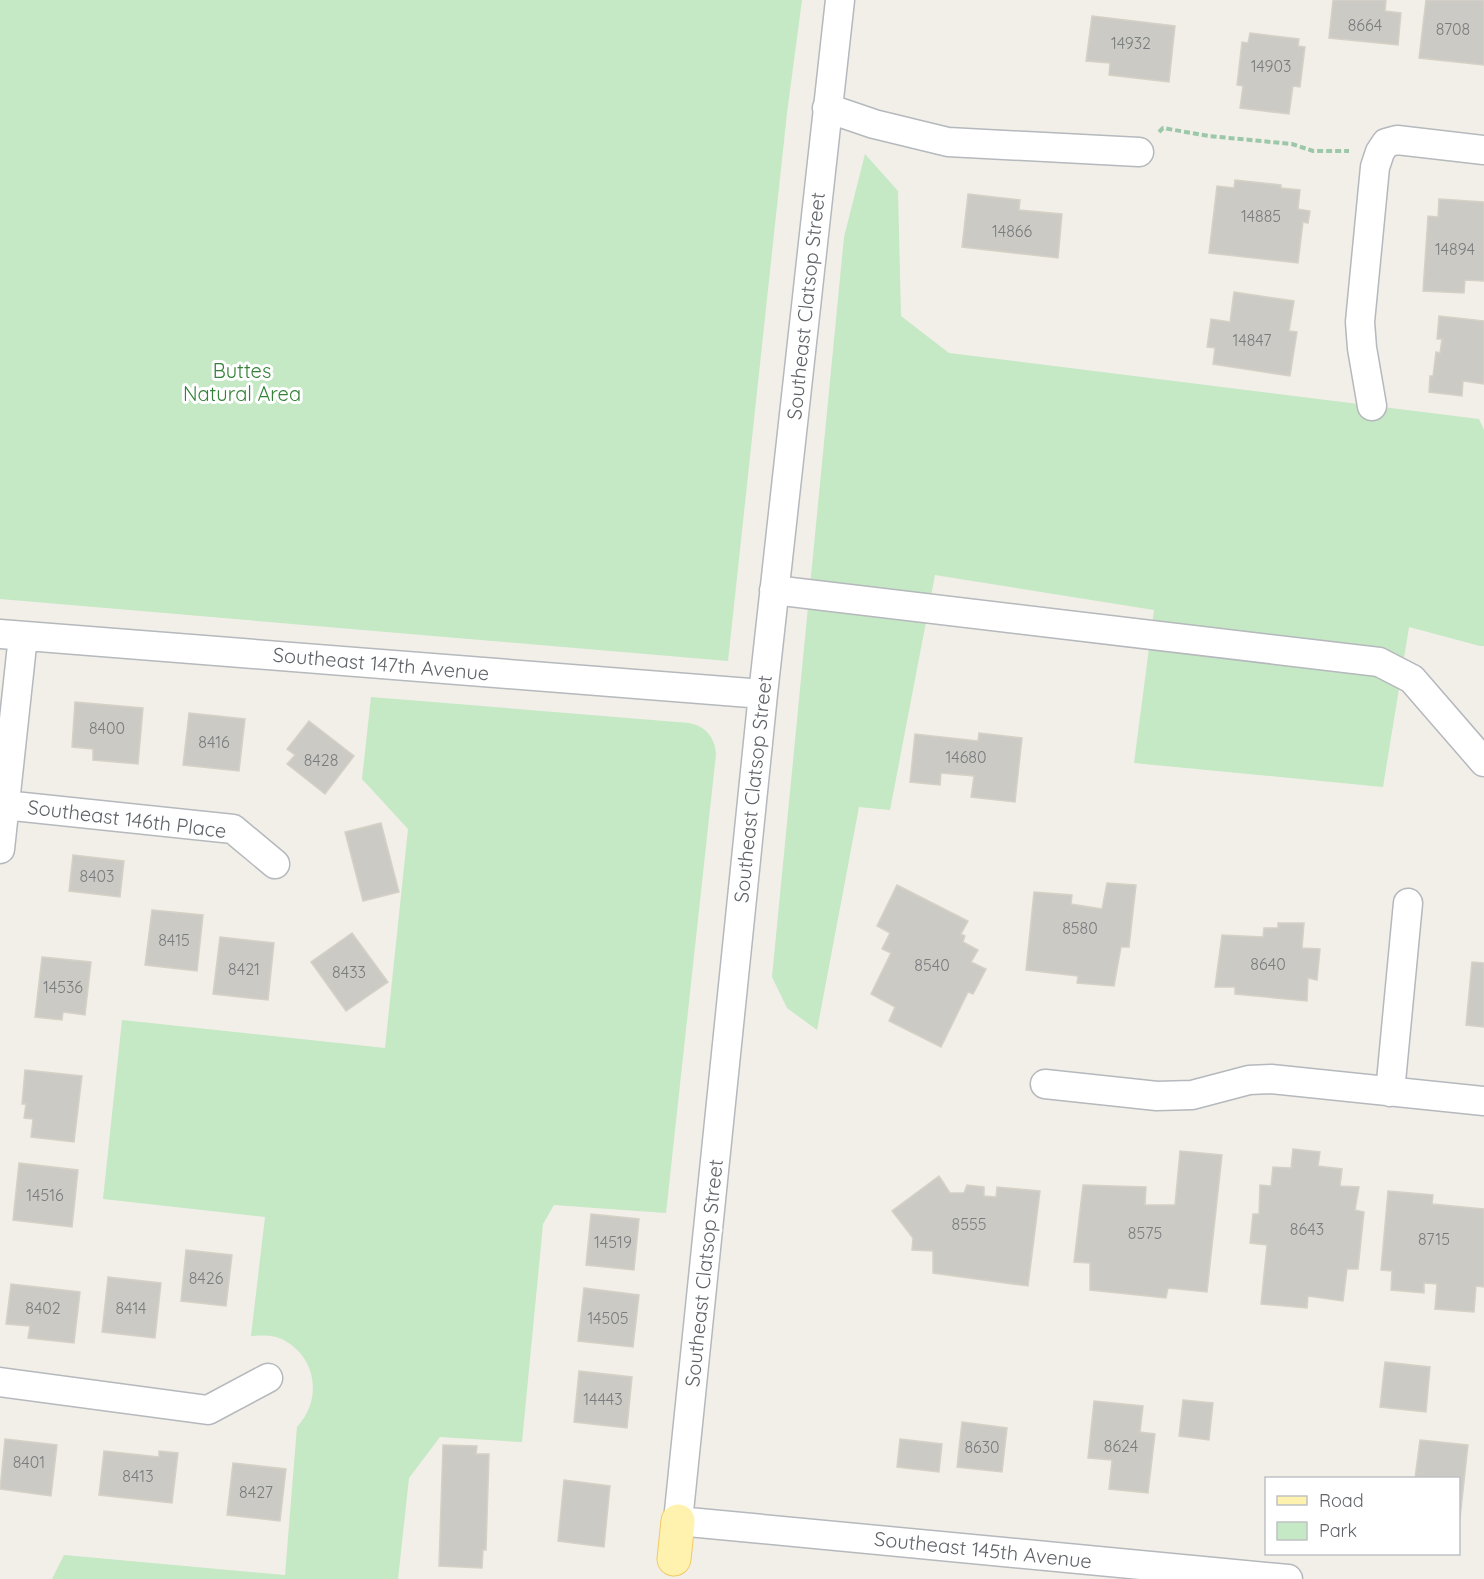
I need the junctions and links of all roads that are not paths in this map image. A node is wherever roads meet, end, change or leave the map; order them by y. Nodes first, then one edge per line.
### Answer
1 (840, 0) edge
2 (827, 108) junction
3 (1484, 150) edge
4 (1139, 152) road end
5 (1372, 406) dead end
6 (774, 590) junction
7 (11, 635) edge
8 (763, 694) junction
9 (1484, 762) edge
10 (4, 805) junction
11 (0, 849) edge
12 (275, 864) dead end
13 (1408, 903) dead end
14 (1045, 1084) dead end
15 (1390, 1092) junction
16 (1484, 1101) edge
17 (268, 1378) dead end
18 (0, 1382) edge
19 (678, 1521) junction
20 (673, 1569) edge
21 (1167, 1574) edge
22 (1288, 1579) edge

1 - 2 street, Southeast Clatsop Street
2 - 4 street
2 - 6 street, Southeast Clatsop Street
3 - 5 street
6 - 8 street, Southeast Clatsop Street
6 - 9 street
7 - 8 street, Southeast 147th Avenue
7 - 10 street
8 - 19 street, Southeast Clatsop Street
10 - 11 street
10 - 12 street, Southeast 146th Place
13 - 15 street
14 - 15 street
15 - 16 street
17 - 18 street
19 - 20 main road, Southeast Clatsop Street
19 - 21 street, Southeast 145th Avenue
21 - 22 street, Southeast 145th Avenue

